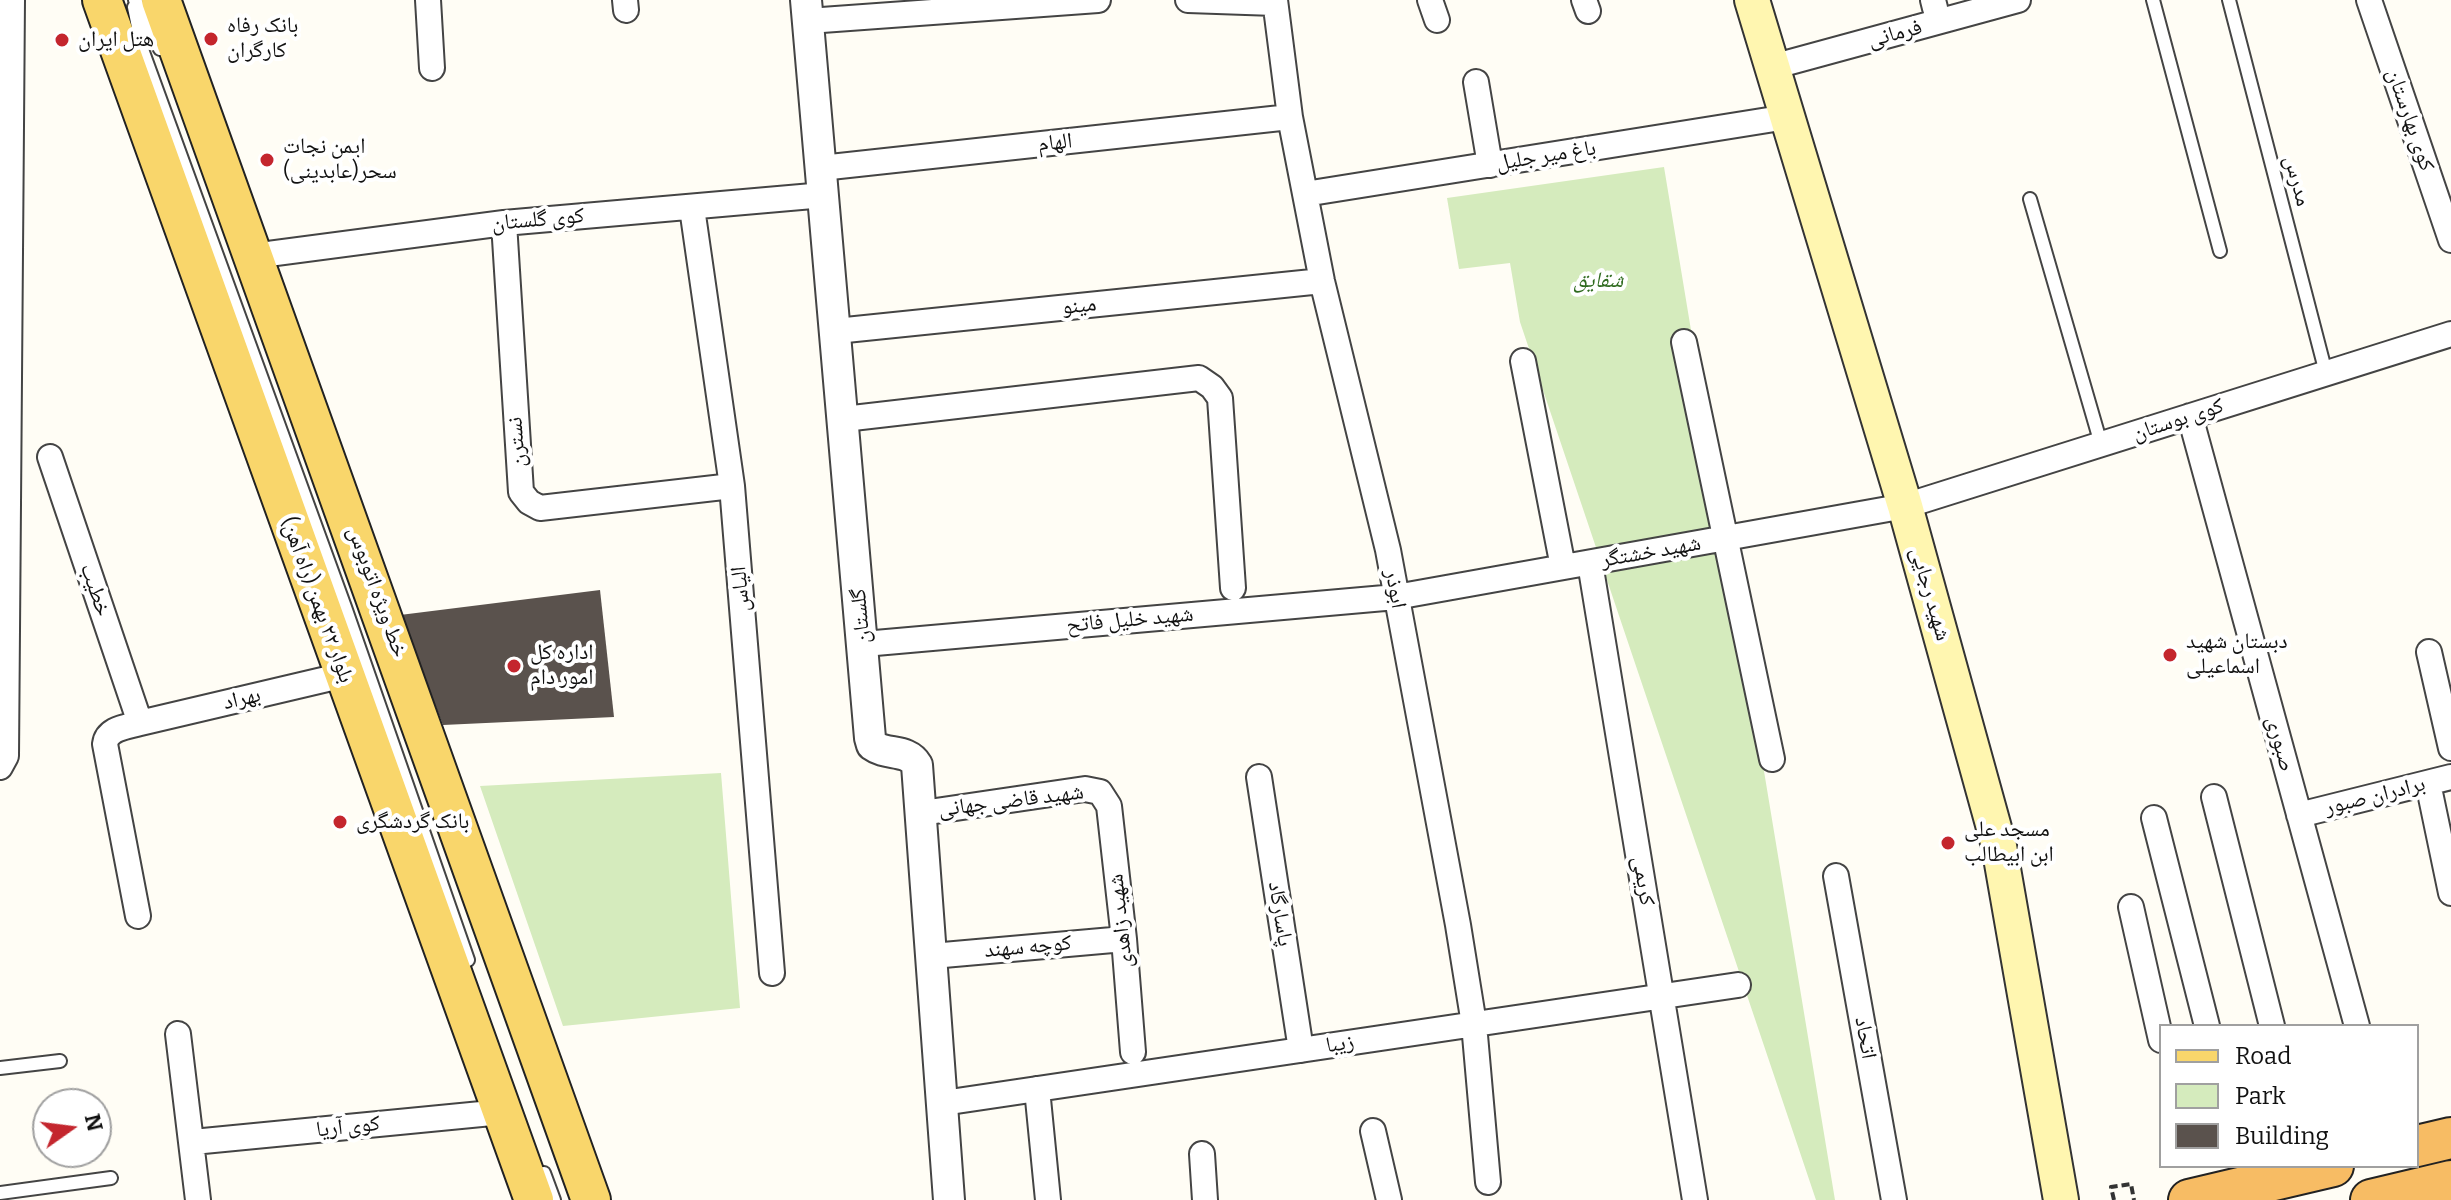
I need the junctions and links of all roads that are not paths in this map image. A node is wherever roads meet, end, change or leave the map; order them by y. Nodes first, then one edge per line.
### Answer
1 (12, 0) edge
2 (102, 0) edge
3 (134, 0) edge
4 (161, 0) edge
5 (428, 0) edge
6 (1098, 0) edge
7 (1188, 0) edge
8 (1752, 0) edge
9 (2018, 0) edge
10 (2153, 0) edge
11 (2229, 0) edge
12 (2369, 0) edge
13 (1275, 2) edge
14 (978, 4) edge
15 (807, 10) edge
16 (164, 60) dead end
17 (1772, 67) junction
18 (432, 68) dead end
19 (1476, 82) dead end
20 (1290, 117) junction
21 (1787, 117) junction
22 (1490, 165) junction
23 (822, 182) junction
24 (1305, 194) junction
25 (2030, 199) dead end
26 (692, 208) junction
27 (504, 223) junction
28 (2451, 240) edge
29 (2220, 251) dead end
30 (253, 256) junction
31 (1322, 281) junction
32 (5, 328) edge
33 (836, 331) junction
34 (2451, 334) edge
35 (1684, 342) dead end
36 (1523, 361) dead end
37 (2326, 373) junction
38 (2190, 416) junction
39 (844, 419) junction
40 (4, 422) edge
41 (2101, 444) junction
42 (50, 457) dead end
43 (732, 486) junction
44 (1905, 506) junction
45 (1725, 538) junction
46 (1590, 563) junction
47 (1563, 567) junction
48 (1233, 588) dead end
49 (1396, 597) junction
50 (864, 644) junction
51 (2429, 652) dead end
52 (344, 675) junction
53 (140, 723) junction
54 (2451, 748) edge
55 (1772, 759) dead end
56 (0, 767) edge
57 (1259, 777) dead end
58 (2439, 780) edge
59 (1100, 792) joint
60 (2214, 797) dead end
61 (922, 813) junction
62 (2299, 815) junction
63 (2154, 818) dead end
64 (1836, 876) dead end
65 (2451, 893) edge
66 (2131, 907) dead end
67 (138, 916) dead end
68 (1124, 939) junction
69 (932, 956) junction
70 (772, 973) dead end
71 (473, 975) dead end
72 (1738, 985) dead end
73 (1662, 996) junction
74 (1474, 1024) junction
75 (2206, 1024) edge
76 (2271, 1024) edge
77 (2356, 1024) edge
78 (2159, 1031) edge
79 (178, 1034) dead end
80 (1301, 1050) junction
81 (1133, 1052) dead end
82 (60, 1061) dead end
83 (0, 1068) edge
84 (1037, 1089) junction
85 (943, 1103) junction
86 (502, 1112) junction
87 (1373, 1131) dead end
88 (2451, 1138) edge
89 (193, 1142) junction
90 (2419, 1146) edge
91 (1202, 1154) dead end
92 (539, 1158) dead end
93 (2314, 1168) edge
94 (2268, 1173) edge
95 (111, 1178) dead end
96 (2451, 1181) edge
97 (1488, 1182) dead end
98 (2209, 1186) edge
99 (0, 1193) edge
100 (198, 1200) edge
101 (534, 1200) edge
102 (554, 1200) edge
103 (591, 1200) edge
104 (949, 1200) edge
105 (1048, 1200) edge
106 (1205, 1200) edge
107 (1389, 1200) edge
108 (1695, 1200) edge
109 (1894, 1200) edge
110 (2061, 1200) edge
111 (2371, 1200) edge

1 - 32 street
2 - 52 main road, بلوار ۲۲ بهمن (راه آهن)
3 - 16 lane, خط ویژه اتوبوس
3 - 71 lane, خط ویژه اتوبوس
4 - 30 main road
5 - 18 street
6 - 14 street
7 - 13 street
8 - 17 main road, شهید رجایی
9 - 17 street, فرمانی
10 - 29 lane
11 - 37 lane, مدرس
12 - 28 street, کوی بهارستان
13 - 20 street, ابوذر
14 - 15 street
15 - 23 street, گلستان
17 - 21 main road, شهید رجایی
19 - 22 street
20 - 23 street, الهام
20 - 24 street, ابوذر
21 - 22 street, باغ میر جلیل
21 - 44 main road, شهید رجایی
22 - 24 street, باغ میر جلیل
23 - 26 street, کوی گلستان
23 - 33 street, گلستان
24 - 31 street, ابوذر
25 - 41 lane
26 - 27 street, کوی گلستان
26 - 43 street, الیاس
27 - 30 street, کوی گلستان
27 - 43 street, نسترن
30 - 103 main road
31 - 33 street, مینو
31 - 49 street, ابوذر
32 - 40 street
33 - 39 street, گلستان
34 - 37 street, کوی بوستان
35 - 45 street
36 - 47 street
37 - 38 street, کوی بوستان
38 - 41 street, کوی بوستان
38 - 62 street, صبوری
39 - 48 street
39 - 50 street, گلستان
40 - 56 street
41 - 44 street, کوی بوستان
42 - 53 street, خطیب
43 - 70 street, الیاس
44 - 45 street, شهید خشتگر
44 - 110 main road, شهید رجایی
45 - 46 street, شهید خشتگر
45 - 55 street
46 - 47 street, شهید خشتگر
46 - 73 street, کریمی
47 - 49 street, شهید خشتگر
49 - 50 street, شهید خلیل فاتح
49 - 74 street, ابوذر
50 - 61 street, گلستان
51 - 54 street
52 - 53 street, بهراد
52 - 86 main road, بلوار ۲۲ بهمن (راه آهن)
53 - 67 street, بهراد
57 - 80 street, پاسارگاد
58 - 62 street, برادران صبور
58 - 65 street
59 - 61 street, شهید قاضی جهانی
59 - 68 street, شهید زاهدی
60 - 76 street
61 - 69 street, گلستان
62 - 77 street, صبوری
63 - 75 street
64 - 109 street, اتحاد
66 - 78 street
68 - 69 street, کوچه سهند
68 - 81 street, شهید زاهدی
69 - 85 street, گلستان
72 - 73 street, زیبا
73 - 74 street, زیبا
73 - 108 street, کریمی
74 - 80 street, زیبا
74 - 97 street, ابوذر
79 - 89 street
80 - 84 street, زیبا
82 - 83 lane
84 - 85 street, زیبا
84 - 105 street
85 - 104 street, گلستان
86 - 89 street, کوی آریا
86 - 101 main road, بلوار ۲۲ بهمن (راه آهن)
87 - 107 street
88 - 90 highway
89 - 100 street
91 - 106 street
92 - 102 lane
93 - 94 highway
94 - 98 highway
95 - 99 lane
96 - 111 highway

